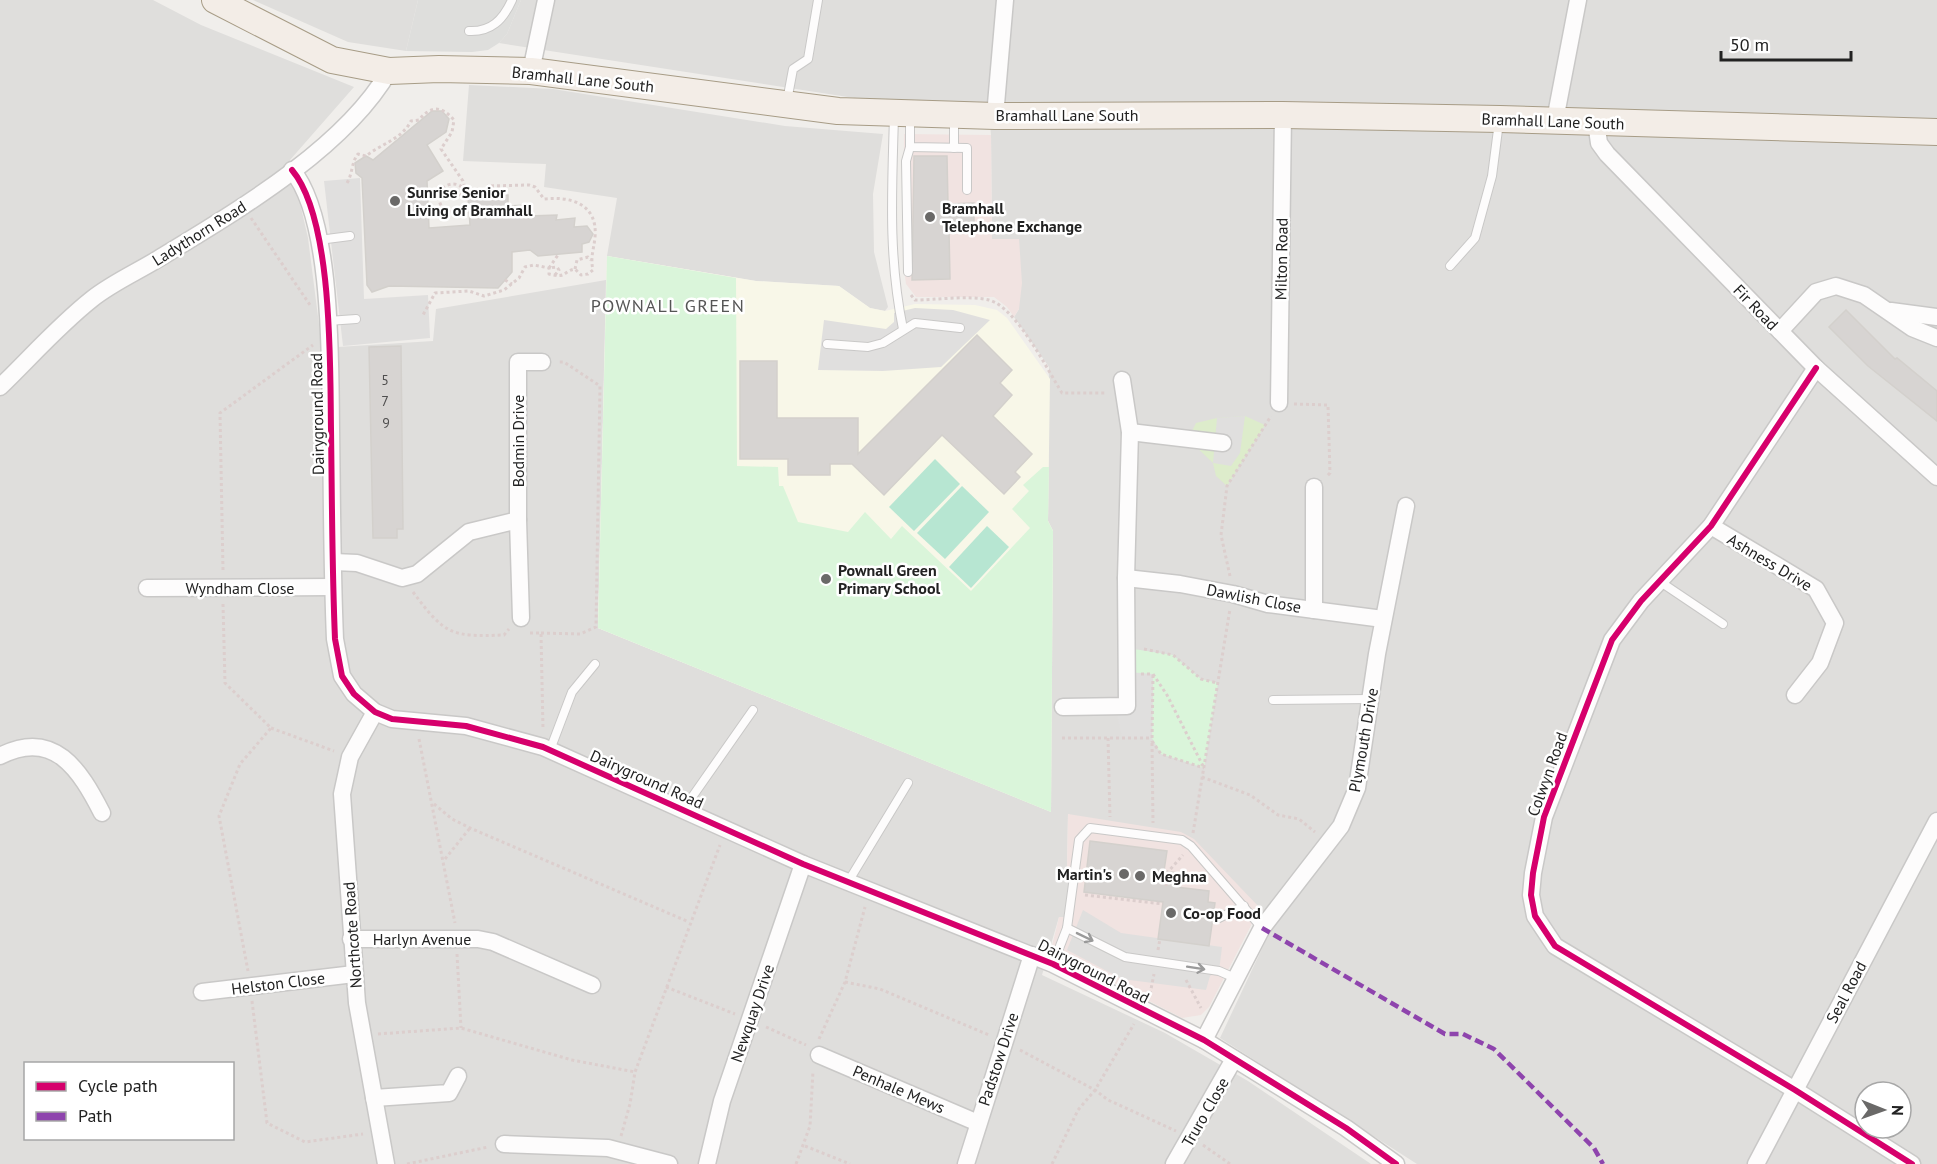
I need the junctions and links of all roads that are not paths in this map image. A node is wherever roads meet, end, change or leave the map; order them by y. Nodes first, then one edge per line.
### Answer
1 (215, 0) edge
2 (512, 0) edge
3 (546, 0) edge
4 (818, 0) edge
5 (1005, 0) edge
6 (1578, 0) edge
7 (469, 31) dead end
8 (389, 71) junction
9 (531, 71) junction
10 (787, 104) junction
11 (902, 113) junction
12 (954, 115) junction
13 (1283, 115) junction
14 (995, 116) junction
15 (1500, 119) junction
16 (1555, 120) junction
17 (1596, 122) junction
18 (1937, 132) edge
19 (910, 147) junction
20 (954, 148) junction
21 (292, 170) junction
22 (967, 190) dead end
23 (350, 236) dead end
24 (319, 240) junction
25 (1450, 266) dead end
26 (908, 272) dead end
27 (1887, 311) junction
28 (1937, 317) edge
29 (356, 319) dead end
30 (328, 327) junction
31 (960, 328) dead end
32 (903, 329) junction
33 (1780, 331) junction
34 (1937, 338) edge
35 (827, 344) dead end
36 (542, 362) road end
37 (1816, 368) junction
38 (0, 387) edge
39 (1124, 387) road end
40 (1279, 403) road end
41 (1130, 432) junction
42 (1223, 443) dead end
43 (1937, 477) edge
44 (1314, 488) road end
45 (1406, 507) dead end
46 (518, 520) junction
47 (1711, 526) junction
48 (334, 562) junction
49 (1126, 578) junction
50 (1659, 582) junction
51 (333, 587) junction
52 (147, 588) dead end
53 (1314, 610) junction
54 (521, 618) road end
55 (1383, 619) junction
56 (1723, 624) dead end
57 (595, 664) dead end
58 (1795, 695) dead end
59 (1370, 699) junction
60 (1273, 700) dead end
61 (1063, 707) dead end
62 (753, 710) dead end
63 (375, 712) junction
64 (547, 748) junction
65 (0, 756) edge
66 (908, 783) dead end
67 (683, 810) junction
68 (102, 813) dead end
69 (1937, 821) edge
70 (803, 864) junction
71 (848, 882) junction
72 (1244, 906) junction
73 (1219, 918) dead end
74 (1067, 928) junction
75 (1262, 928) junction
76 (351, 939) junction
77 (1032, 955) junction
78 (1053, 964) junction
79 (354, 974) junction
80 (1235, 978) junction
81 (592, 985) dead end
82 (202, 992) dead end
83 (1207, 1033) junction
84 (817, 1052) road end
85 (1234, 1059) junction
86 (458, 1076) dead end
87 (1795, 1089) junction
88 (374, 1098) junction
89 (978, 1123) junction
90 (504, 1144) road end
91 (386, 1164) edge
92 (669, 1164) edge
93 (706, 1164) edge
94 (966, 1164) edge
95 (1174, 1164) edge
96 (1396, 1164) edge
97 (1756, 1164) edge
98 (1912, 1164) edge

1 - 8 main road, Bramhall Lane South
2 - 7 lane
3 - 9 street
4 - 10 lane
5 - 14 street
6 - 16 street
8 - 9 main road, Bramhall Lane South
8 - 21 street, Ladythorn Road
9 - 10 main road, Bramhall Lane South
10 - 11 main road, Bramhall Lane South
11 - 12 main road, Bramhall Lane South
11 - 19 lane
11 - 32 lane
12 - 14 main road, Bramhall Lane South
12 - 20 lane
13 - 14 main road, Bramhall Lane South
13 - 15 main road, Bramhall Lane South
13 - 40 street, Milton Road
15 - 16 main road, Bramhall Lane South
15 - 25 lane
16 - 17 main road, Bramhall Lane South
17 - 18 main road, Bramhall Lane South
17 - 33 street, Fir Road
19 - 20 lane
19 - 26 lane
20 - 22 lane
21 - 24 street, Dairyground Road
21 - 38 street, Ladythorn Road
23 - 24 lane
24 - 30 street, Dairyground Road
27 - 28 street
27 - 33 street
27 - 34 street
29 - 30 lane
30 - 48 street, Dairyground Road
31 - 32 lane
32 - 35 lane
33 - 37 street, Fir Road
36 - 46 street, Bodmin Drive
37 - 43 street, Fir Road
37 - 47 street, Colwyn Road
39 - 41 street
41 - 42 street
41 - 49 street
44 - 53 street
45 - 55 street, Plymouth Drive
46 - 48 street
46 - 54 street, Bodmin Drive
47 - 50 street, Colwyn Road
47 - 58 street, Ashness Drive
48 - 51 street, Dairyground Road
49 - 53 street, Dawlish Close
49 - 61 street
50 - 56 lane
50 - 87 street, Colwyn Road
51 - 52 street, Wyndham Close
51 - 63 street, Dairyground Road
53 - 55 street, Dawlish Close
55 - 59 street, Plymouth Drive
57 - 64 lane
59 - 60 lane
59 - 75 street, Plymouth Drive
62 - 67 lane
63 - 64 street, Dairyground Road
63 - 76 street, Northcote Road
64 - 67 street, Dairyground Road
65 - 68 street
66 - 71 lane
67 - 70 street, Dairyground Road
69 - 87 street, Seal Road
70 - 71 street, Dairyground Road
70 - 93 street, Newquay Drive
71 - 77 street, Dairyground Road
72 - 73 lane
72 - 74 lane
72 - 75 lane
74 - 78 lane
74 -> 80 lane
75 - 80 street, Plymouth Drive
76 - 79 street, Northcote Road
76 - 81 street, Harlyn Avenue
77 - 78 street, Dairyground Road
77 - 89 street, Padstow Drive
78 - 83 street, Dairyground Road
79 - 82 street, Helston Close
79 - 88 street, Northcote Road
80 - 83 street, Plymouth Drive
83 - 85 street, Dairyground Road
84 - 89 street, Penhale Mews
85 - 95 street, Truro Close
85 - 96 street, Dairyground Road
86 - 88 street
87 - 97 street, Seal Road
87 - 98 street, Colwyn Road
88 - 91 street, Northcote Road
89 - 94 street, Padstow Drive
90 - 92 street

